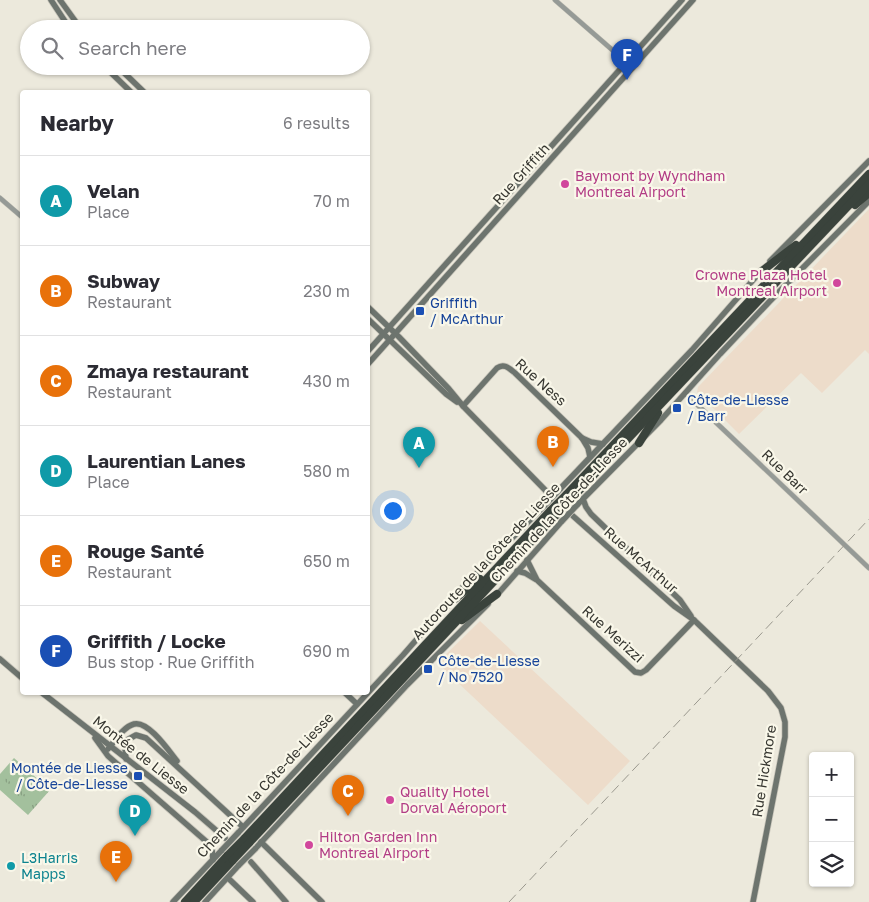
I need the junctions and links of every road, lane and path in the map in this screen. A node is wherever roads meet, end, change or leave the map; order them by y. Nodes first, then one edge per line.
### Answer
1 (51, 0) edge
2 (60, 0) edge
3 (555, 0) edge
4 (682, 0) edge
5 (693, 0) edge
6 (64, 20) edge
7 (74, 20) edge
8 (626, 63) junction
9 (633, 68) junction
10 (112, 75) edge
11 (126, 75) edge
12 (135, 84) junction
13 (126, 90) edge
14 (130, 90) edge
15 (142, 90) edge
16 (572, 123) junction
17 (578, 128) junction
18 (548, 150) junction
19 (555, 155) junction
20 (869, 161) edge
21 (869, 174) edge
22 (869, 184) edge
23 (869, 193) edge
24 (0, 198) edge
25 (869, 202) edge
26 (20, 216) edge
27 (826, 220) junction
28 (827, 229) junction
29 (758, 274) junction
30 (370, 310) edge
31 (370, 321) edge
32 (389, 328) junction
33 (383, 334) junction
34 (396, 334) junction
35 (389, 341) junction
36 (370, 350) edge
37 (370, 362) edge
38 (685, 393) junction
39 (666, 398) junction
40 (463, 406) junction
41 (582, 438) junction
42 (639, 443) junction
43 (603, 444) junction
44 (590, 457) junction
45 (549, 494) dead end
46 (569, 497) junction
47 (583, 499) junction
48 (553, 513) junction
49 (573, 516) dead end
50 (506, 557) junction
51 (527, 560) junction
52 (869, 568) edge
53 (517, 572) junction
54 (537, 580) junction
55 (497, 594) junction
56 (442, 609) junction
57 (694, 620) junction
58 (432, 646) junction
59 (0, 659) edge
60 (20, 676) edge
61 (370, 689) edge
62 (45, 695) edge
63 (347, 695) edge
64 (365, 695) edge
65 (357, 704) junction
66 (91, 732) junction
67 (109, 747) junction
68 (105, 752) junction
69 (126, 760) junction
70 (189, 776) junction
71 (244, 826) junction
72 (225, 838) dead end
73 (246, 841) junction
74 (261, 842) junction
75 (231, 858) junction
76 (212, 860) junction
77 (251, 862) dead end
78 (228, 878) junction
79 (173, 902) edge
80 (185, 902) edge
81 (194, 902) edge
82 (205, 902) edge
83 (253, 902) edge
84 (286, 902) edge
85 (322, 902) edge
86 (753, 902) edge

1 - 6 street
2 - 7 street
3 - 8 street
4 - 8 street, Rue Griffith
5 - 9 street, Rue Griffith
8 - 9 street
8 - 16 street, Rue Griffith
9 - 17 street, Rue Griffith
10 - 13 street
11 - 12 street
12 - 14 street
12 - 15 street
16 - 17 street
16 - 18 street, Rue Griffith
17 - 19 street, Rue Griffith
18 - 19 street
18 - 32 street, Rue Griffith
19 - 34 street, Rue Griffith
20 - 29 street, Chemin de la Côte-de-Liesse
21 - 27 highway, Autoroute de la Côte-de-Liesse
22 - 28 highway, Autoroute de la Côte-de-Liesse
23 - 28 highway
24 - 26 street
25 - 38 street, Chemin de la Côte-de-Liesse
27 - 29 highway
27 - 46 highway, Autoroute de la Côte-de-Liesse
28 - 39 highway, Autoroute de la Côte-de-Liesse
29 - 43 street, Chemin de la Côte-de-Liesse
30 - 32 street
31 - 33 street
32 - 33 street, Rue Griffith
32 - 34 street
33 - 35 street
33 - 36 street, Rue Griffith
34 - 35 street, Rue Griffith
34 - 40 street
35 - 37 street, Rue Griffith
35 - 40 street
38 - 42 street, Chemin de la Côte-de-Liesse
38 - 52 street, Rue Barr
39 - 42 highway
39 - 46 highway, Autoroute de la Côte-de-Liesse
40 - 41 street, Rue Ness
40 - 45 street
41 - 43 street, Rue Ness
41 - 44 street, Rue Ness
42 - 47 street, Chemin de la Côte-de-Liesse
43 - 44 street, Chemin de la Côte-de-Liesse
44 - 46 street, Chemin de la Côte-de-Liesse
46 - 47 street, Chemin de la Côte-de-Liesse
46 - 48 highway, Autoroute de la Côte-de-Liesse, bridge
46 - 48 street, Chemin de la Côte-de-Liesse, bridge
47 - 57 street
48 - 50 highway, Autoroute de la Côte-de-Liesse
48 - 51 street, Chemin de la Côte-de-Liesse
48 - 56 street, Chemin de la Côte-de-Liesse
48 - 58 highway, Autoroute de la Côte-de-Liesse
49 - 57 street, Rue McArthur
50 - 56 highway
50 - 73 highway, Autoroute de la Côte-de-Liesse
51 - 53 street, Chemin de la Côte-de-Liesse
51 - 54 street, Rue Merizzi
53 - 54 street, Rue Merizzi
53 - 55 street, Chemin de la Côte-de-Liesse
54 - 57 street, Rue Merizzi
55 - 58 highway
55 - 74 street, Chemin de la Côte-de-Liesse
56 - 61 street, Chemin de la Côte-de-Liesse
57 - 86 street, Rue Hickmore
58 - 73 highway, Autoroute de la Côte-de-Liesse
59 - 60 street
62 - 66 street, Montée de Liesse
63 - 65 street
64 - 65 street, Chemin de la Côte-de-Liesse
65 - 71 street, Chemin de la Côte-de-Liesse
66 - 67 street, Montée de Liesse
66 - 68 street
67 - 68 street
67 - 69 street, Montée de Liesse
67 - 70 street
68 - 76 street
69 - 70 street
69 - 72 street, Montée de Liesse
70 - 71 street
71 - 73 street, Chemin de la Côte-de-Liesse
73 - 74 street, Chemin de la Côte-de-Liesse
73 - 75 highway, Autoroute de la Côte-de-Liesse, bridge
73 - 75 street, Chemin de la Côte-de-Liesse, bridge
74 - 85 street
75 - 76 street, Chemin de la Côte-de-Liesse
75 - 78 street, Chemin de la Côte-de-Liesse
75 - 80 highway, Autoroute de la Côte-de-Liesse
75 - 81 highway, Autoroute de la Côte-de-Liesse
76 - 79 street, Chemin de la Côte-de-Liesse
77 - 84 street
78 - 82 street, Chemin de la Côte-de-Liesse
78 - 83 street

